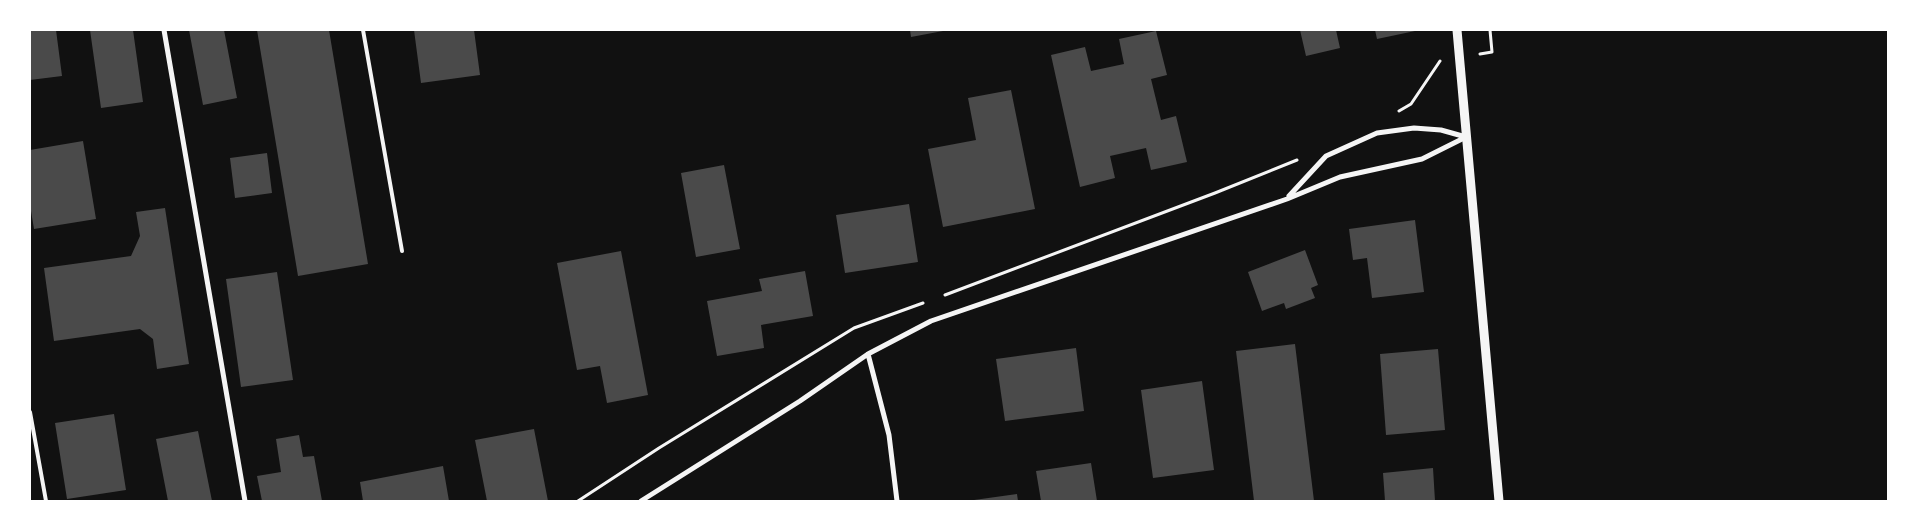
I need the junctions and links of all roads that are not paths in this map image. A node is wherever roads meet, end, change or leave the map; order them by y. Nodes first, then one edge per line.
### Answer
1 (164, 30) edge
2 (363, 30) edge
3 (1457, 30) edge
4 (1466, 137) junction
5 (1287, 199) junction
6 (402, 251) dead end
7 (868, 354) junction
8 (30, 412) edge
9 (46, 501) edge
10 (245, 501) edge
11 (640, 501) edge
12 (897, 501) edge
13 (1499, 501) edge

1 - 10 street
2 - 6 lane
3 - 4 street
4 - 5 street
4 - 5 street
4 - 13 street
5 - 7 street
7 - 11 street
7 - 12 street
8 - 9 lane

